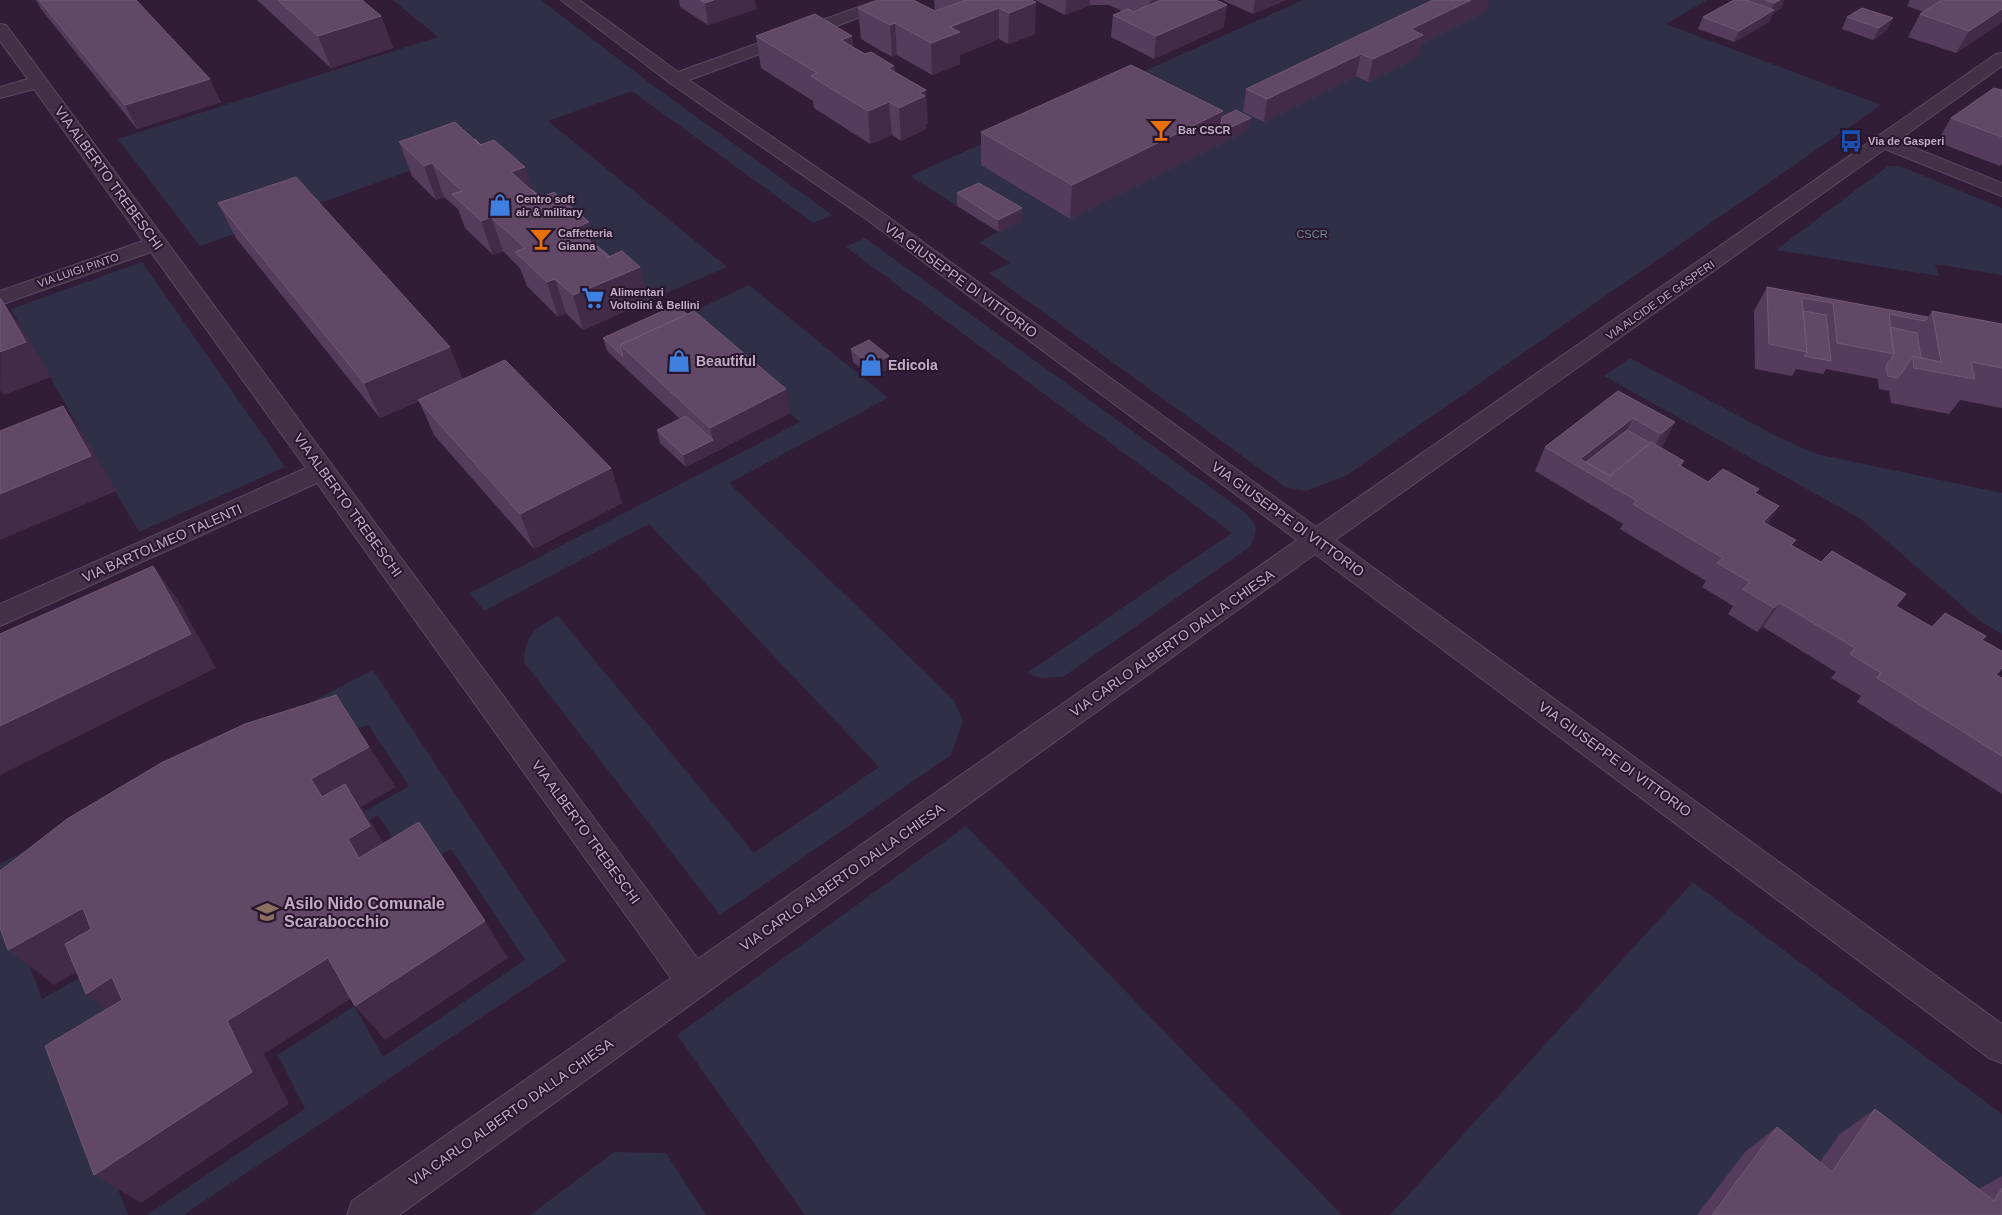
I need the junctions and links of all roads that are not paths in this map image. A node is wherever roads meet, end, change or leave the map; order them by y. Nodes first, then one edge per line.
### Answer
1 (570, 0) edge
2 (893, 0) edge
3 (0, 29) edge
4 (2002, 58) edge
5 (676, 79) junction
6 (38, 82) junction
7 (0, 93) edge
8 (1884, 142) junction
9 (2002, 190) edge
10 (156, 243) junction
11 (0, 298) edge
12 (323, 470) junction
13 (1317, 540) junction
14 (0, 616) edge
15 (694, 981) junction
16 (2002, 1046) edge
17 (366, 1215) edge

1 - 5 street, VIA GIUSEPPE DI VITTORIO
2 - 5 street
3 - 6 street, VIA ALBERTO TREBESCHI
4 - 8 street, VIA ALCIDE DE GASPERI
5 - 13 street, VIA GIUSEPPE DI VITTORIO
6 - 7 street
6 - 10 street, VIA ALBERTO TREBESCHI
8 - 9 street
8 - 13 street, VIA ALCIDE DE GASPERI
10 - 11 street, VIA LUIGI PINTO
10 - 12 street, VIA ALBERTO TREBESCHI
12 - 14 street, VIA BARTOLMEO TALENTI
12 - 15 street, VIA ALBERTO TREBESCHI
13 - 15 street, VIA CARLO ALBERTO DALLA CHIESA
13 - 16 street, VIA GIUSEPPE DI VITTORIO
15 - 17 street, VIA CARLO ALBERTO DALLA CHIESA

